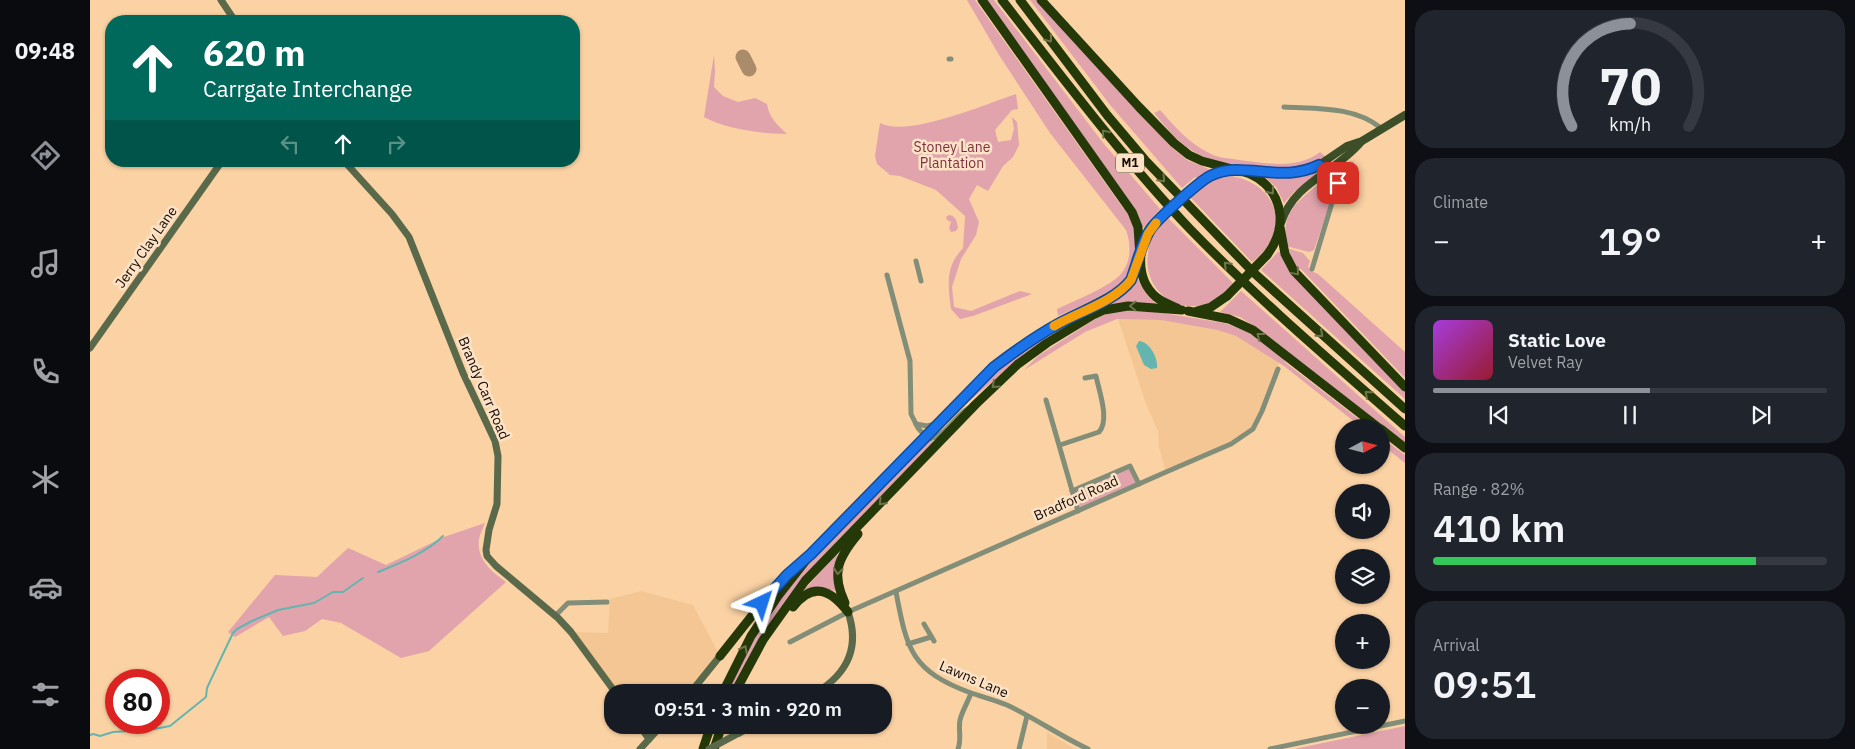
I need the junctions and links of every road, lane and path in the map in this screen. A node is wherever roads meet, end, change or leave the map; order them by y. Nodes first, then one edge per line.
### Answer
1 (221, 0) edge
2 (982, 0) edge
3 (1002, 0) edge
4 (1020, 0) edge
5 (1041, 0) edge
6 (231, 15) edge
7 (1284, 107) dead end
8 (1405, 115) edge
9 (1381, 128) junction
10 (1362, 141) junction
11 (1319, 165) junction
12 (218, 167) edge
13 (349, 167) edge
14 (1346, 168) dead end
15 (1238, 170) junction
16 (1325, 173) junction
17 (1338, 183) junction
18 (1280, 225) junction
19 (1308, 256) dead end
20 (1140, 257) junction
21 (1315, 258) junction
22 (916, 261) dead end
23 (1312, 270) dead end
24 (887, 275) dead end
25 (921, 280) dead end
26 (1185, 310) junction
27 (90, 348) edge
28 (1278, 369) dead end
29 (1085, 378) dead end
30 (1405, 387) edge
31 (1046, 400) dead end
32 (976, 404) junction
33 (1405, 409) edge
34 (1368, 419) edge
35 (939, 423) junction
36 (916, 424) junction
37 (1405, 426) edge
38 (925, 436) junction
39 (1390, 436) edge
40 (1060, 446) junction
41 (1405, 448) edge
42 (1139, 484) junction
43 (1072, 491) junction
44 (1078, 511) junction
45 (870, 514) junction
46 (811, 554) junction
47 (896, 592) junction
48 (607, 602) dead end
49 (848, 612) junction
50 (555, 616) junction
51 (924, 624) dead end
52 (790, 642) dead end
53 (908, 644) junction
54 (720, 656) joint
55 (609, 684) edge
56 (697, 684) edge
57 (727, 684) edge
58 (740, 684) edge
59 (741, 684) edge
60 (830, 684) edge
61 (971, 693) junction
62 (1027, 716) junction
63 (1405, 721) edge
64 (645, 734) edge
65 (654, 734) edge
66 (707, 734) edge
67 (719, 734) edge
68 (737, 734) edge
69 (649, 740) junction
70 (640, 749) edge
71 (703, 749) edge
72 (709, 749) edge
73 (714, 749) edge
74 (958, 749) edge
75 (1019, 749) edge
76 (1088, 749) edge
77 (1270, 749) edge

1 - 6 street
2 - 20 highway
37 -> 3 highway, M1
4 -> 33 highway, M1
5 - 15 highway
7 - 9 street
8 - 9 main road
9 - 10 main road
10 - 11 main road
10 - 16 main road
11 - 15 main road
11 - 16 street
12 - 27 street, Jerry Clay Lane
13 - 50 street, Brandy Carr Road
14 - 17 street
15 -> 18 highway
15 - 20 highway, bridge
16 - 17 street
16 - 18 main road
17 - 21 street
18 - 26 highway, bridge
18 -> 30 highway
19 - 21 street
20 - 26 highway
20 - 35 highway
21 - 23 street
22 - 25 street
24 - 36 street
26 -> 32 highway
34 -> 26 highway
28 - 42 street, Bradford Road
29 - 40 street
31 - 40 street
32 - 38 street
32 -> 45 highway
35 - 36 street
35 - 38 highway
36 - 38 street
38 - 46 highway
39 - 41 highway
40 - 43 street
42 - 43 street
42 - 44 street, Bradford Road
43 - 44 street
44 - 47 street, Bradford Road
45 -> 49 highway
45 - 58 highway
46 - 54 highway
57 -> 46 highway
47 - 49 street, Bradford Road
47 - 53 street, Lawns Lane
48 - 50 street
49 - 52 street, Bradford Road
49 - 59 highway
49 - 60 street
50 - 55 street, Brandy Carr Road
51 - 53 street
53 - 61 street, Lawns Lane
54 - 56 street
61 - 62 street, Lawns Lane
61 - 74 street
62 - 75 street
62 - 76 street, Lawns Lane
63 - 77 street
64 - 69 street
65 - 69 street
66 - 71 highway
67 - 73 highway
68 - 72 street, bridge
69 - 70 street

